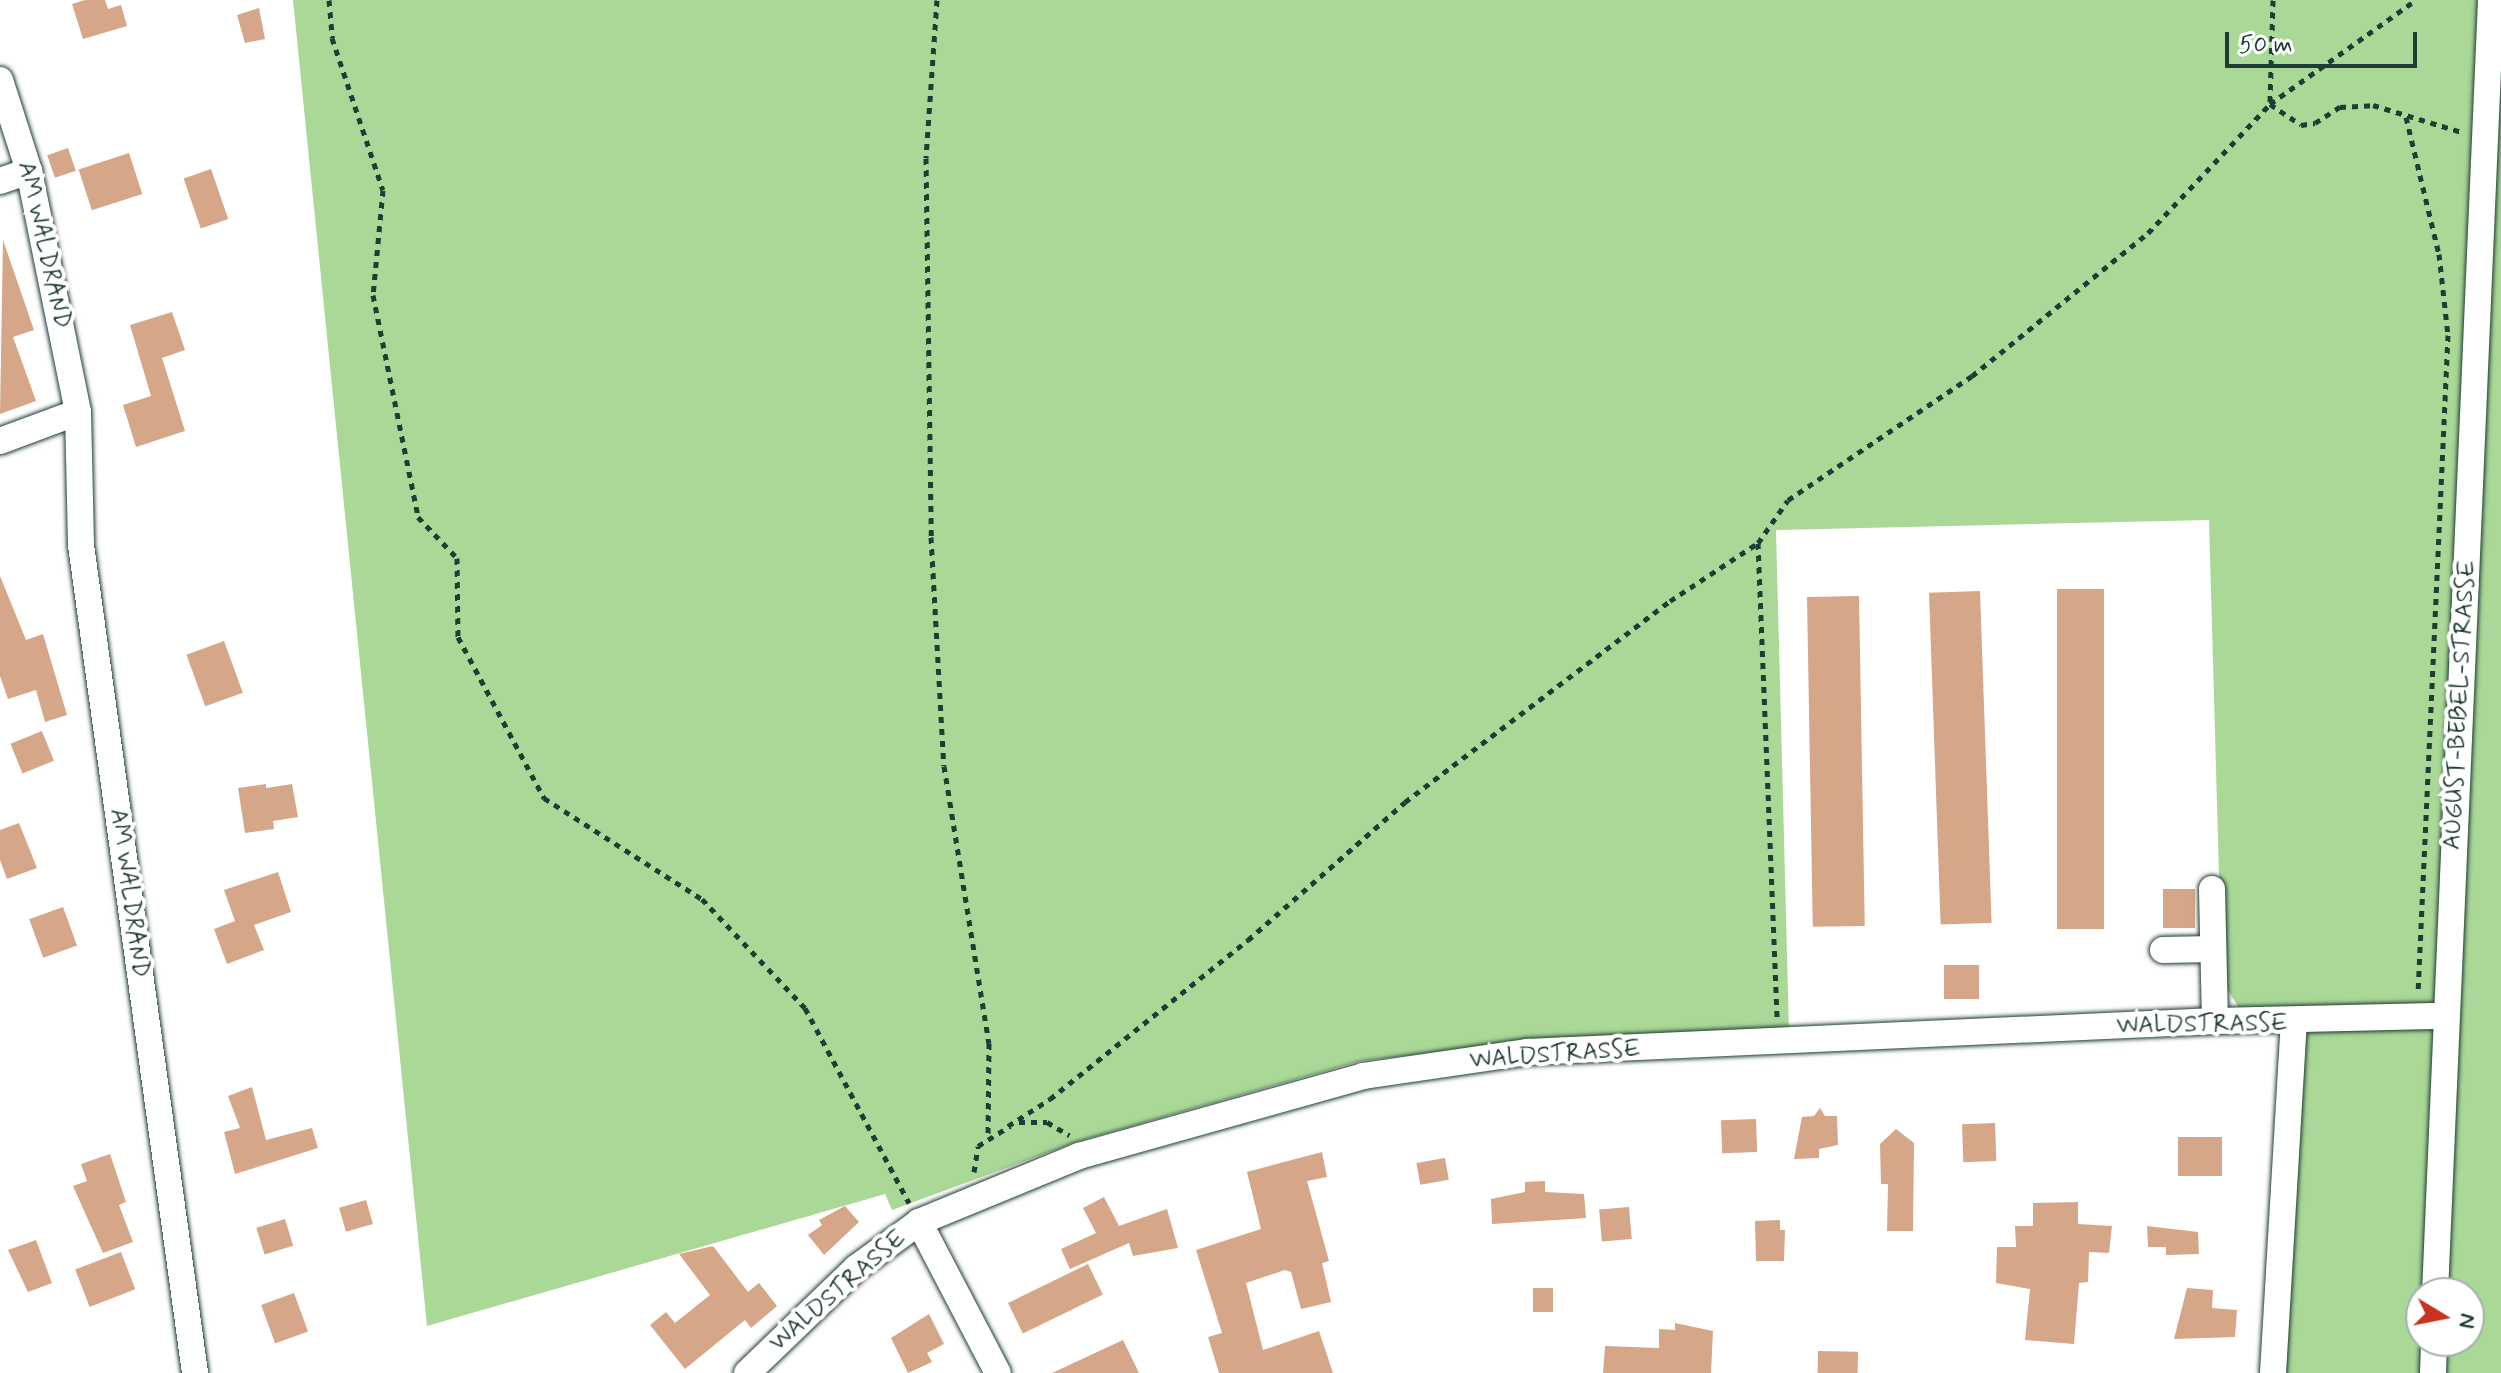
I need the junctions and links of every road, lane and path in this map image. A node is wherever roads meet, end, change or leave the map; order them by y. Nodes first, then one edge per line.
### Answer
1 (329, 0) edge
2 (937, 0) edge
3 (2273, 0) edge
4 (2416, 0) edge
5 (2491, 0) edge
6 (0, 80) edge
7 (2270, 104) junction
8 (2406, 117) junction
9 (2491, 124) edge
10 (29, 171) junction
11 (0, 181) edge
12 (78, 412) junction
13 (0, 441) edge
14 (1758, 543) junction
15 (2212, 889) dead end
16 (2213, 949) junction
17 (2163, 950) dead end
18 (2444, 1016) junction
19 (2418, 1018) junction
20 (2215, 1021) junction
21 (2294, 1023) junction
22 (1778, 1042) junction
23 (1008, 1126) junction
24 (988, 1137) junction
25 (1079, 1156) junction
26 (986, 1193) junction
27 (919, 1222) junction
28 (2436, 1277) edge
29 (195, 1373) edge
30 (747, 1373) edge
31 (998, 1373) edge
32 (2273, 1373) edge

1 - 27 path
2 - 24 path
3 - 7 path
4 - 7 path
5 - 9 street, AUGUST-BEBEL-STRASSE
6 - 10 street, AM WALDRAND
7 - 8 path
7 - 14 path
8 - 9 path
8 - 19 path
9 - 18 street, AUGUST-BEBEL-STRASSE
10 - 11 street
10 - 12 street, AM WALDRAND
12 - 13 street
12 - 29 street, AM WALDRAND
14 - 22 path
14 - 23 path
15 - 16 street
16 - 17 street
16 - 20 street
18 - 19 street, WALDSTRASSE
18 - 28 street, AUGUST-BEBEL-STRASSE
19 - 21 street, WALDSTRASSE
20 - 21 street, WALDSTRASSE
20 - 22 street, WALDSTRASSE
21 - 32 street
22 - 25 street, WALDSTRASSE
23 - 24 path
23 - 25 path
24 - 26 path
25 - 26 street, WALDSTRASSE
26 - 27 street, WALDSTRASSE
27 - 30 street, WALDSTRASSE
27 - 31 street

